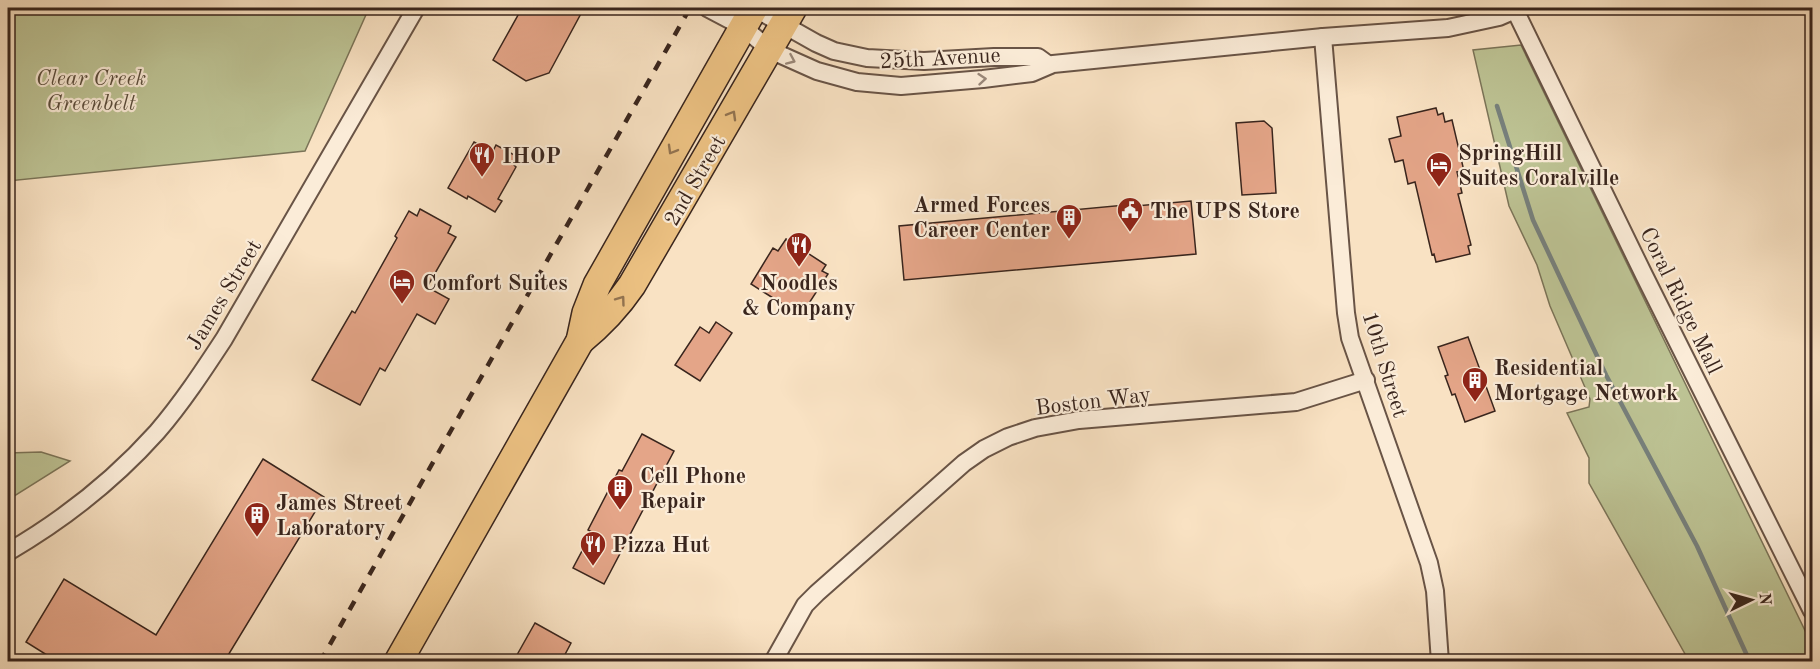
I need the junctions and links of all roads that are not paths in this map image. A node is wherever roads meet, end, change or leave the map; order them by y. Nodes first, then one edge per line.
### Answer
1 (416, 8) edge
2 (707, 8) edge
3 (1514, 9) edge
4 (751, 14) edge
5 (788, 16) edge
6 (1323, 37) junction
7 (770, 50) junction
8 (1049, 64) junction
9 (580, 341) junction
10 (1366, 380) junction
11 (8, 552) edge
12 (1812, 611) edge
13 (398, 662) edge
14 (773, 662) edge
15 (1440, 662) edge

1 - 11 street, James Street
2 - 4 street, 25th Avenue
3 - 6 street, 25th Avenue
3 - 12 street, Coral Ridge Mall
4 - 5 street, 25th Avenue
4 - 7 street, 25th Avenue
4 -> 9 main road, 2nd Street
5 - 7 main road, 2nd Street
5 - 8 street, 25th Avenue
6 - 8 street, 25th Avenue
6 - 10 street, 10th Street
7 -> 8 street, 25th Avenue
9 -> 7 main road, 2nd Street
9 - 13 main road, 2nd Street
10 - 14 street, Boston Way
10 - 15 street, 10th Street

